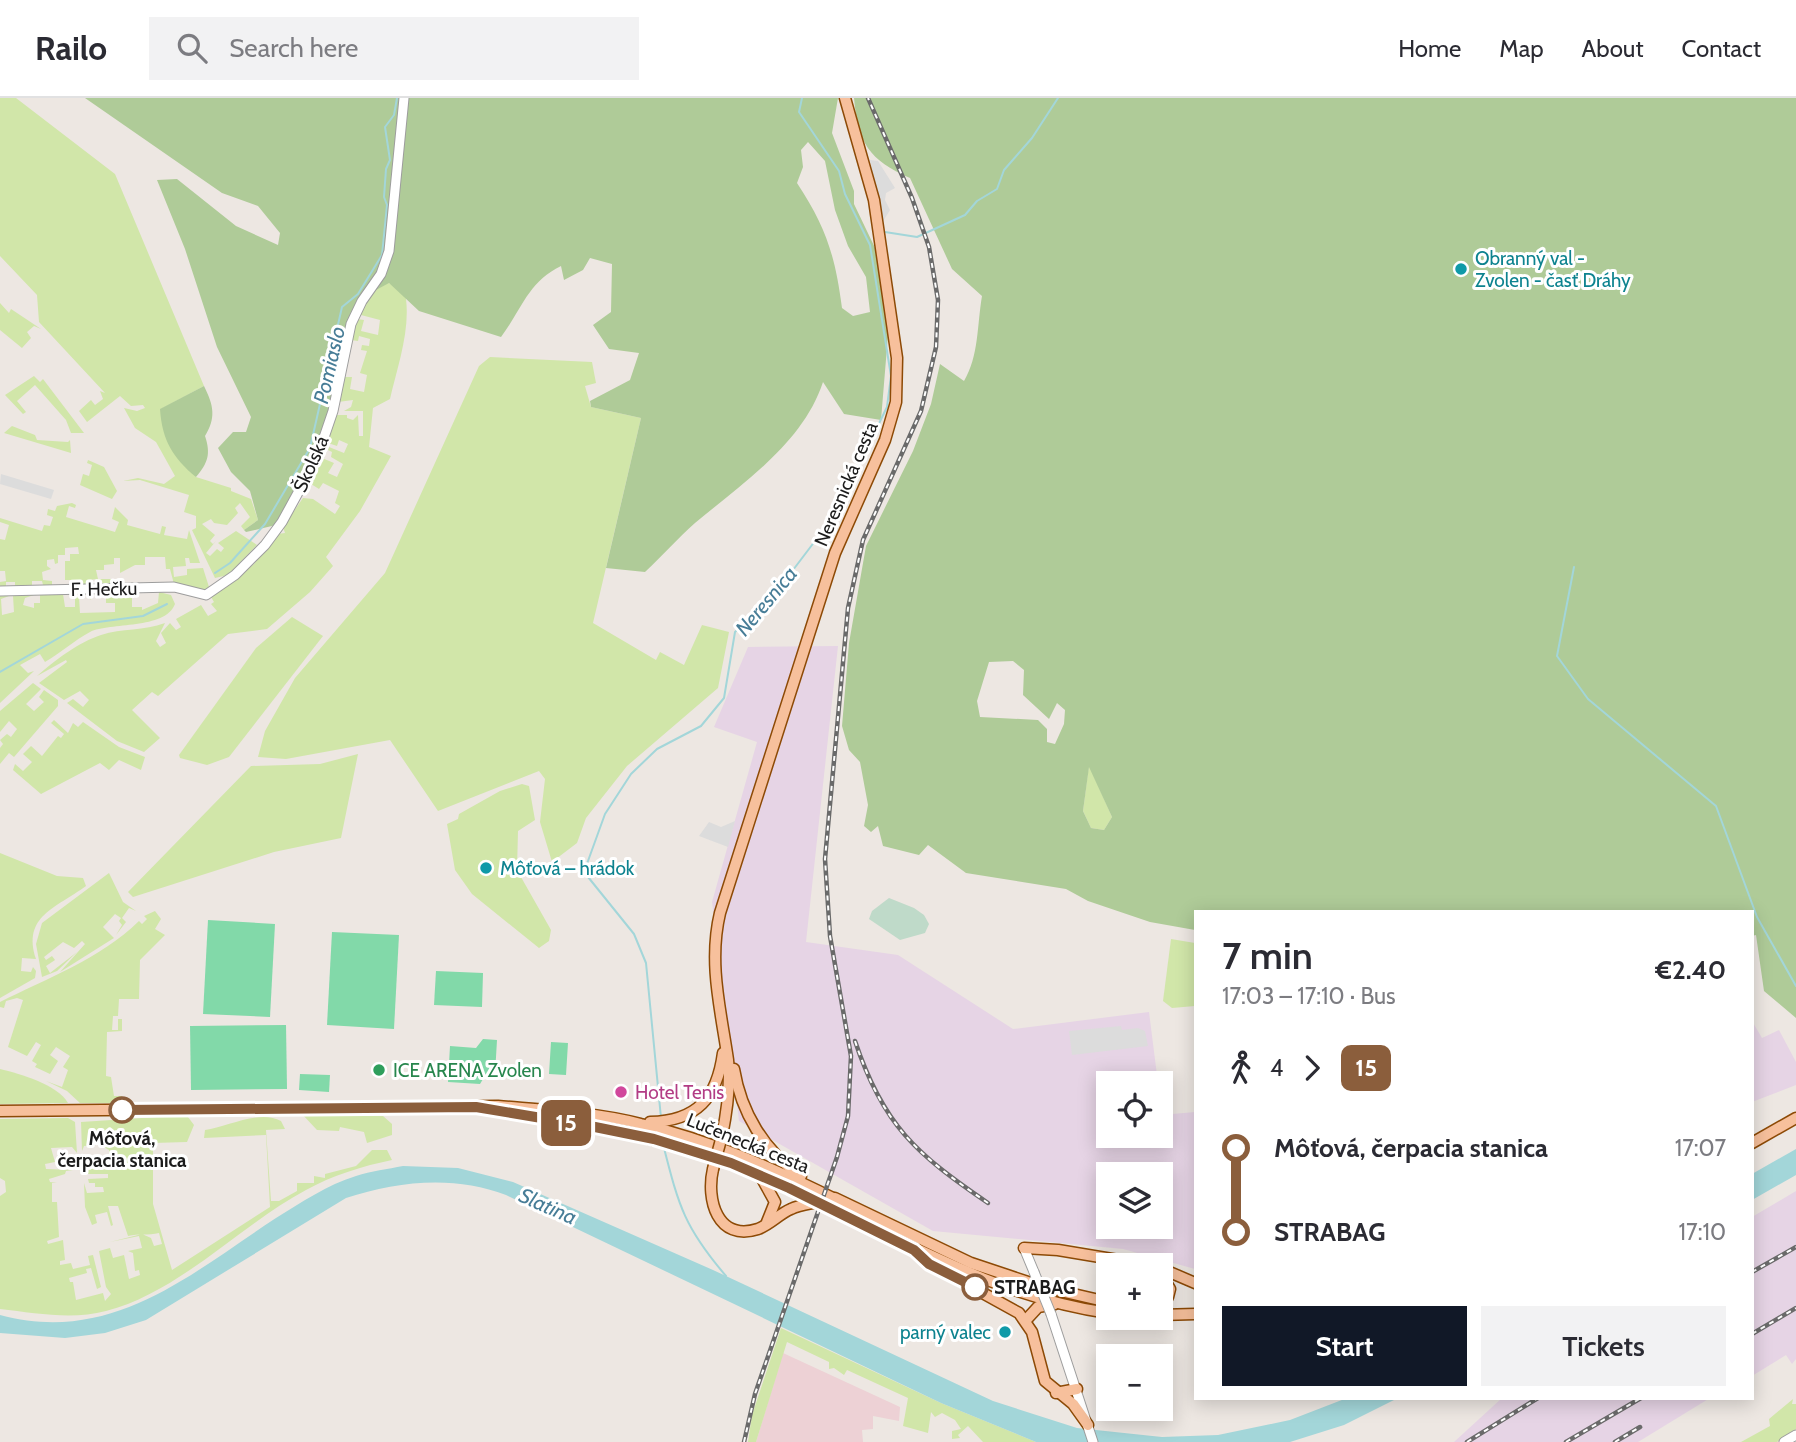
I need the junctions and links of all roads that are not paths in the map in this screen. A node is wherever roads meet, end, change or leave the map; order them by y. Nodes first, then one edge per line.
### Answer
1 (404, 98) edge
2 (845, 98) edge
3 (0, 591) edge
4 (206, 595) joint
5 (724, 1039) junction
6 (476, 1107) junction
7 (0, 1111) edge
8 (1796, 1118) edge
9 (671, 1126) junction
10 (1754, 1142) edge
11 (760, 1174) junction
12 (839, 1201) junction
13 (818, 1202) junction
14 (766, 1225) junction
15 (1024, 1248) joint
16 (914, 1250) junction
17 (1096, 1256) edge
18 (1173, 1275) edge
19 (1194, 1283) edge
20 (1096, 1299) edge
21 (1065, 1304) junction
22 (1096, 1310) edge
23 (1173, 1314) edge
24 (1194, 1314) edge
25 (1026, 1320) junction
26 (1077, 1389) junction
27 (1056, 1393) junction
28 (1087, 1425) junction
29 (1796, 1435) edge
30 (1093, 1442) edge
31 (1784, 1442) edge

1 - 4 street, Školská
2 - 5 main road, Neresnická cesta
3 - 4 street, F. Hečku
5 - 9 main road
5 - 12 main road
5 - 14 main road, bridge
6 - 7 main road, Lučenecká cesta
6 - 9 main road, Lučenecká cesta
6 - 11 main road, Lučenecká cesta
8 - 10 main road
9 - 12 main road, Lučenecká cesta
11 - 13 main road, Lučenecká cesta
11 - 14 main road
12 - 20 main road
13 - 14 main road
13 - 16 main road, Lučenecká cesta
15 - 17 main road
15 - 26 street, bridge
16 - 21 main road
16 - 25 main road
18 - 19 main road
21 - 22 main road
21 - 25 main road
23 - 24 main road
25 - 27 main road
26 - 27 main road
26 - 28 street
27 - 28 main road
28 - 30 street
29 - 31 street

